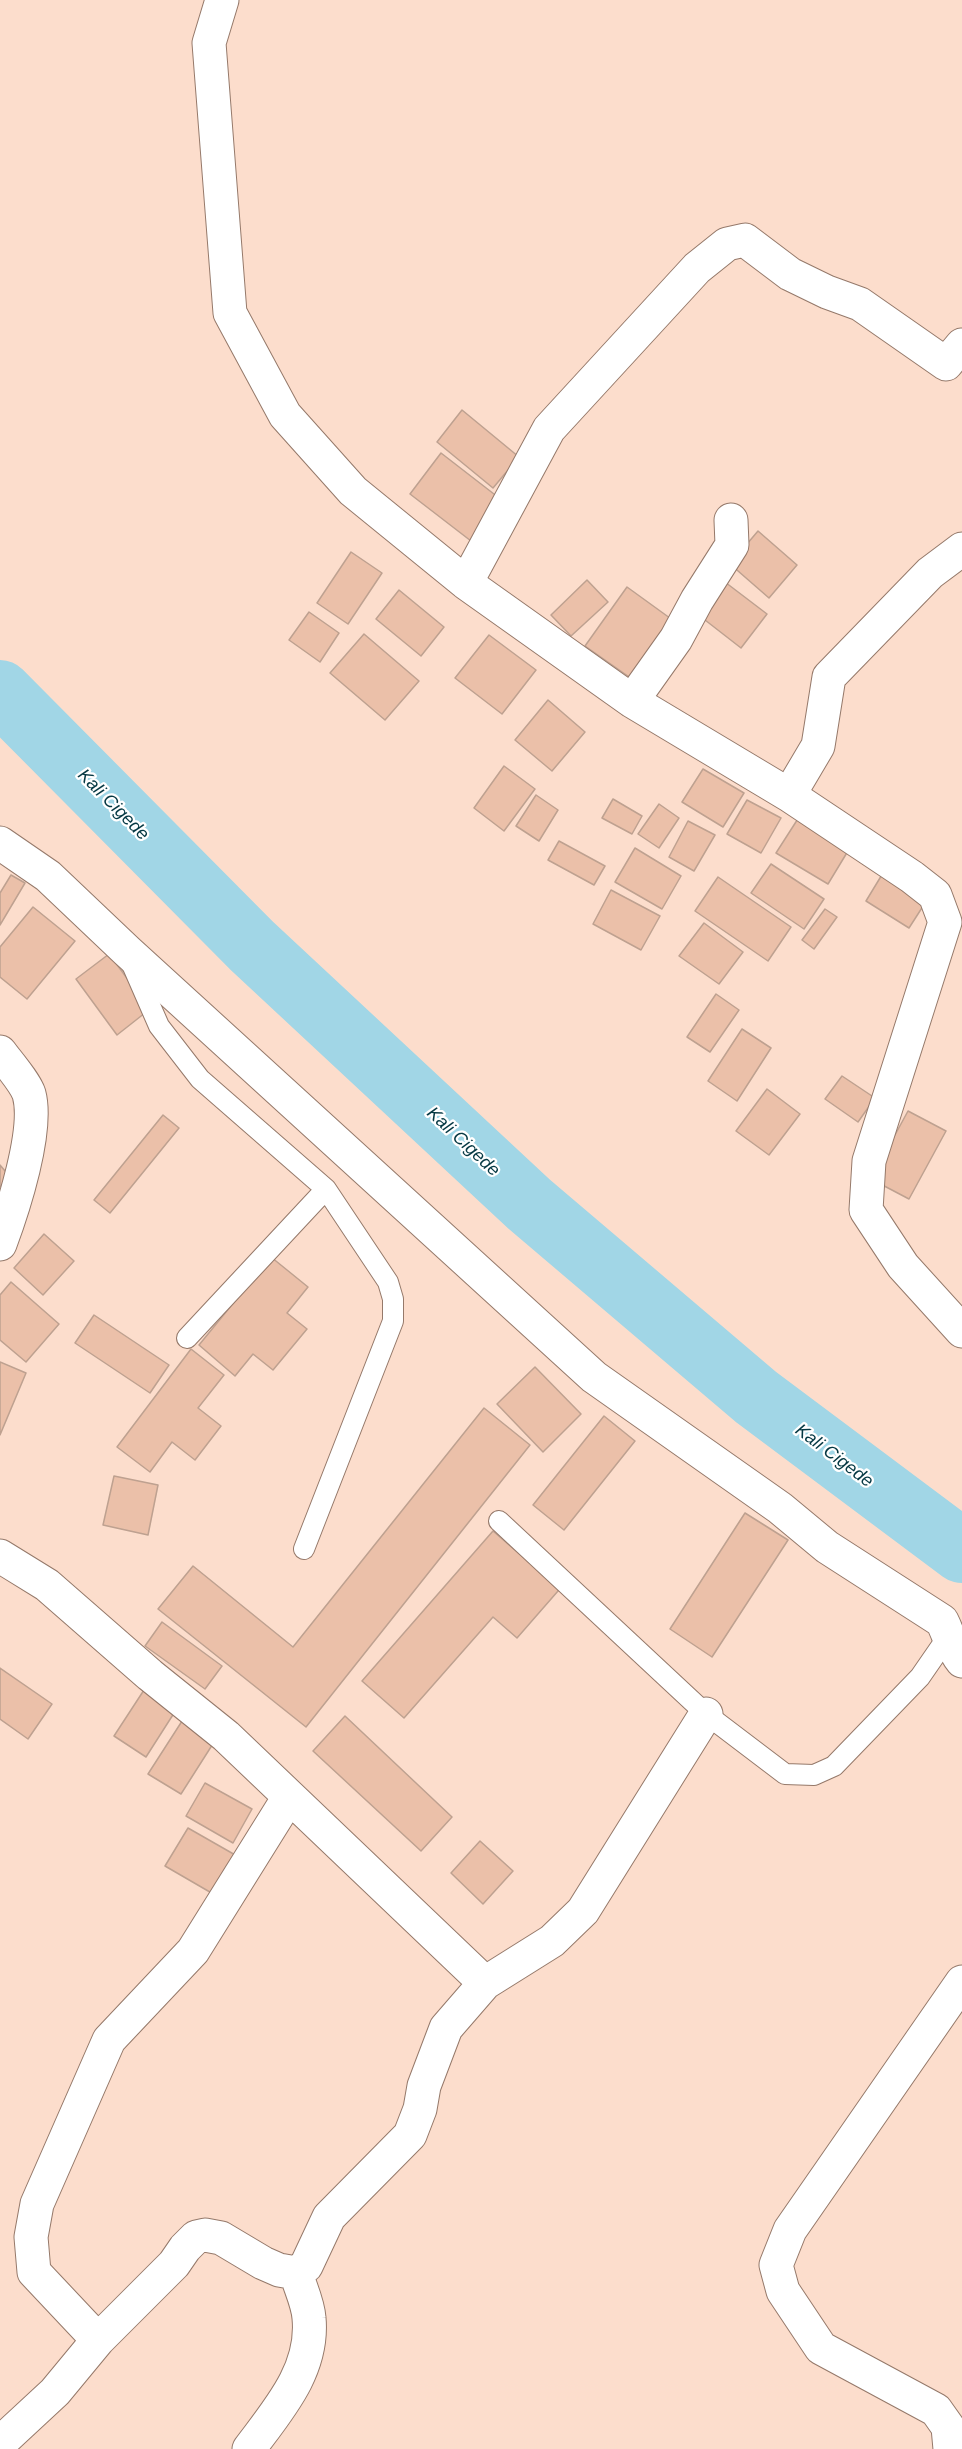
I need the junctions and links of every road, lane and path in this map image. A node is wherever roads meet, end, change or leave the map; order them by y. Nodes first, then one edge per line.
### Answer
1 (222, 0) edge
2 (962, 345) edge
3 (731, 520) dead end
4 (962, 549) edge
5 (466, 583) junction
6 (632, 701) junction
7 (789, 795) junction
8 (0, 843) edge
9 (954, 922) edge
10 (127, 951) junction
11 (0, 1052) edge
12 (326, 1189) junction
13 (8, 1209) edge
14 (0, 1244) edge
15 (962, 1331) edge
16 (187, 1338) dead end
17 (499, 1521) dead end
18 (304, 1548) dead end
19 (0, 1556) edge
20 (956, 1648) edge
21 (706, 1714) junction
22 (289, 1797) junction
23 (962, 1982) edge
24 (485, 1983) junction
25 (296, 2273) junction
26 (98, 2340) junction
27 (0, 2443) edge
28 (249, 2449) edge
29 (950, 2449) edge

1 - 5 street
2 - 5 street
3 - 6 street
4 - 7 street
5 - 6 street
6 - 7 street
7 - 9 street
8 - 10 street
9 - 15 street
10 - 12 lane
10 - 20 street
11 - 13 street
12 - 16 lane
12 - 18 lane
13 - 14 street
17 - 21 lane
19 - 22 street
20 - 21 lane
21 - 24 street
22 - 24 street
22 - 26 street
23 - 29 street
24 - 25 street
25 - 26 street
25 - 28 street
26 - 27 street

